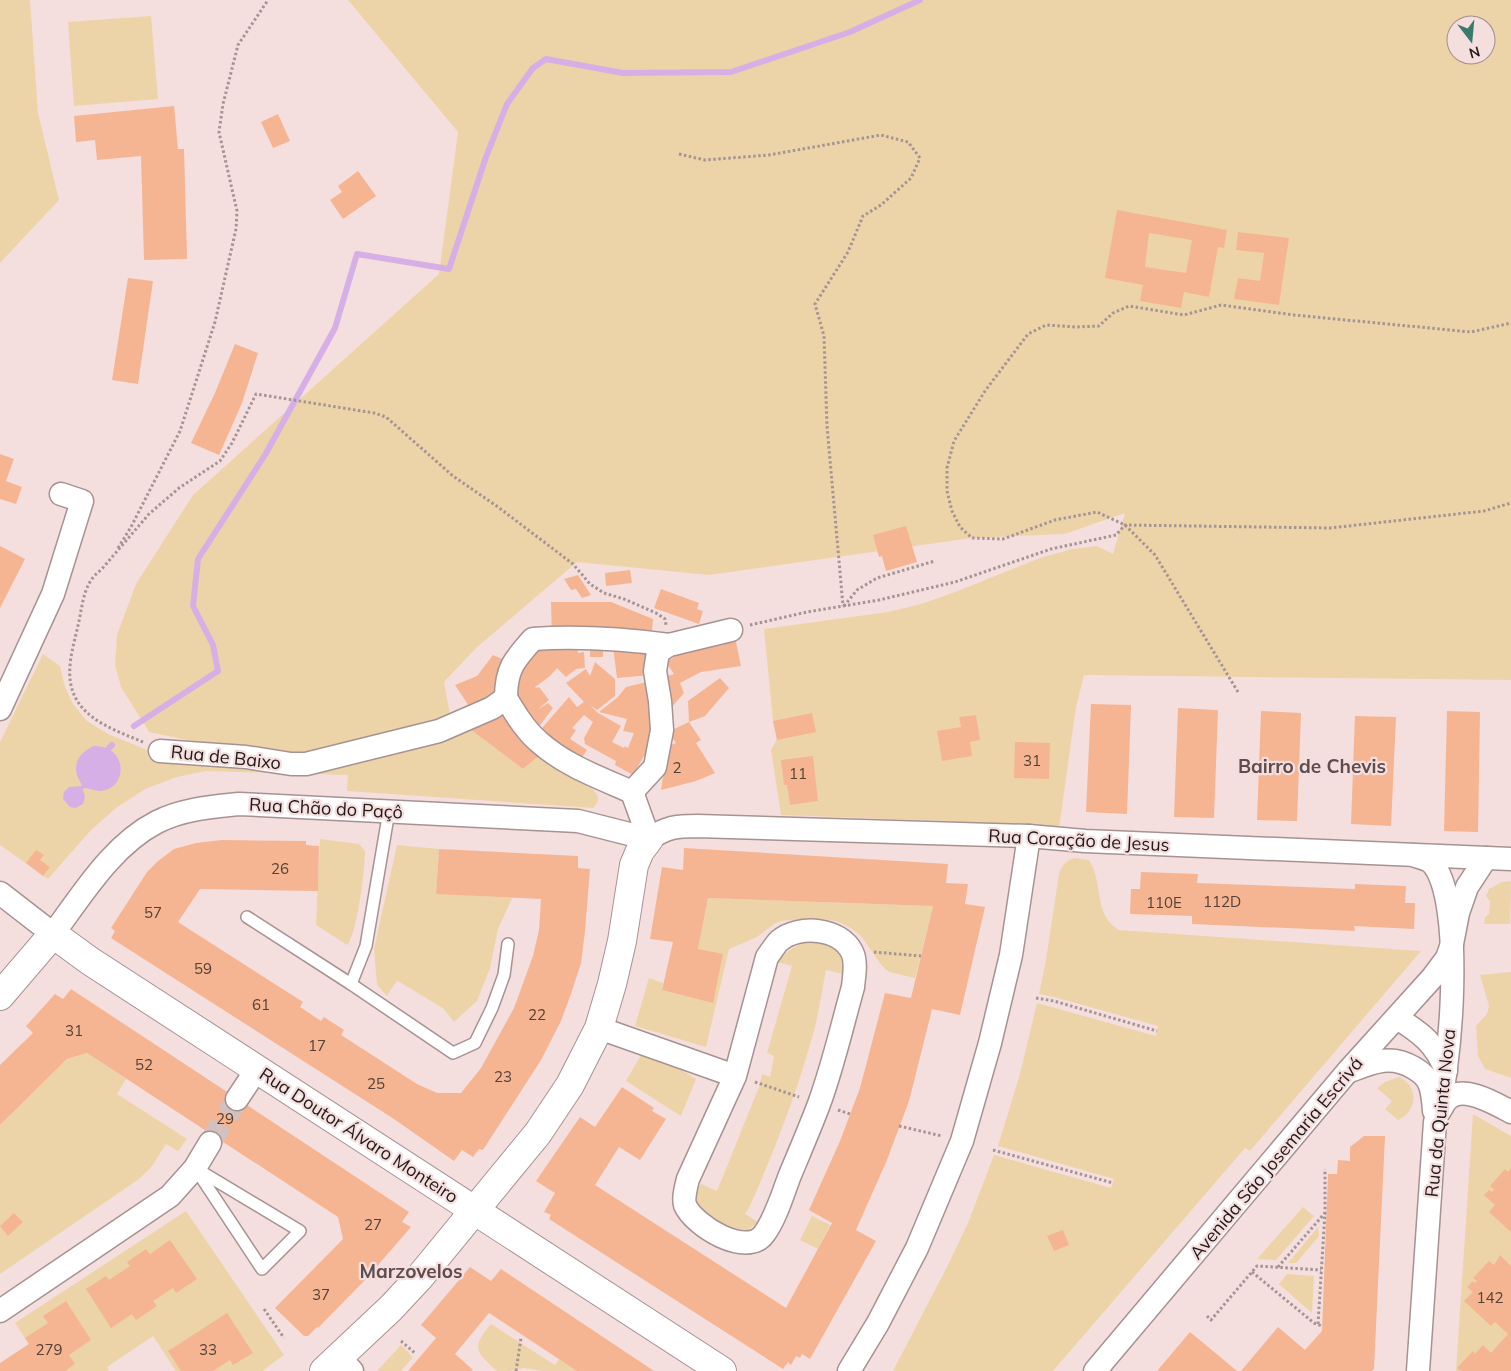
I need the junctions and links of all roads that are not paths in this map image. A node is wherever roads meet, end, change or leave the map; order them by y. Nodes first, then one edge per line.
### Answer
1 (61, 494) dead end
2 (732, 630) road end
3 (669, 645) junction
4 (506, 698) junction
5 (0, 709) edge
6 (160, 751) road end
7 (632, 792) junction
8 (389, 811) junction
9 (1029, 836) junction
10 (649, 839) junction
11 (1413, 855) junction
12 (1486, 858) junction
13 (1511, 859) edge
14 (0, 893) edge
15 (248, 917) dead end
16 (53, 934) junction
17 (508, 944) dead end
18 (1452, 944) junction
19 (351, 984) junction
20 (0, 996) edge
21 (1397, 1018) junction
22 (599, 1028) junction
23 (257, 1070) junction
24 (1348, 1071) junction
25 (1446, 1071) junction
26 (735, 1076) junction
27 (1483, 1098) junction
28 (237, 1099) tunnel mouth
29 (1511, 1112) edge
30 (1437, 1117) junction
31 (210, 1143) tunnel mouth
32 (195, 1168) junction
33 (476, 1210) junction
34 (0, 1311) edge
35 (339, 1367) edge
36 (722, 1371) edge
37 (849, 1371) edge
38 (1095, 1371) edge
39 (1418, 1371) edge

1 - 5 street
2 - 3 street
3 - 4 street
3 - 7 street
4 - 6 street, Rua de Baixo
4 - 7 street
7 - 10 street
8 - 10 street, Rua Chão do Paçô
8 - 16 street, Rua Chão do Paçô
8 - 19 lane
9 - 10 street, Rua Coração de Jesus
9 - 11 street, Rua Coração de Jesus
9 - 37 street
10 - 22 street
11 - 12 street, Rua Coração de Jesus
11 - 18 street
12 - 13 street, Rua Coração de Jesus
12 - 18 street, Avenida São Josemaria Escrivá
14 - 16 street, Rua Doutor Álvaro Monteiro
15 - 19 lane
16 - 20 street
16 - 23 street, Rua Doutor Álvaro Monteiro
17 - 19 lane
18 - 21 street, Avenida São Josemaria Escrivá
18 - 25 street, Rua da Quinta Nova
21 - 24 street, Avenida São Josemaria Escrivá
21 - 25 street
22 - 26 street
22 - 33 street
23 - 28 street
23 - 33 street, Rua Doutor Álvaro Monteiro
24 - 30 street
24 - 38 street, Avenida São Josemaria Escrivá
25 - 27 street
25 - 30 street, Rua da Quinta Nova
26 - 26 street
27 - 29 street
27 - 30 street
30 - 39 street, Rua da Quinta Nova
31 - 32 street
32 - 32 lane
32 - 34 street
33 - 35 street
33 - 36 street, Rua Doutor Álvaro Monteiro

